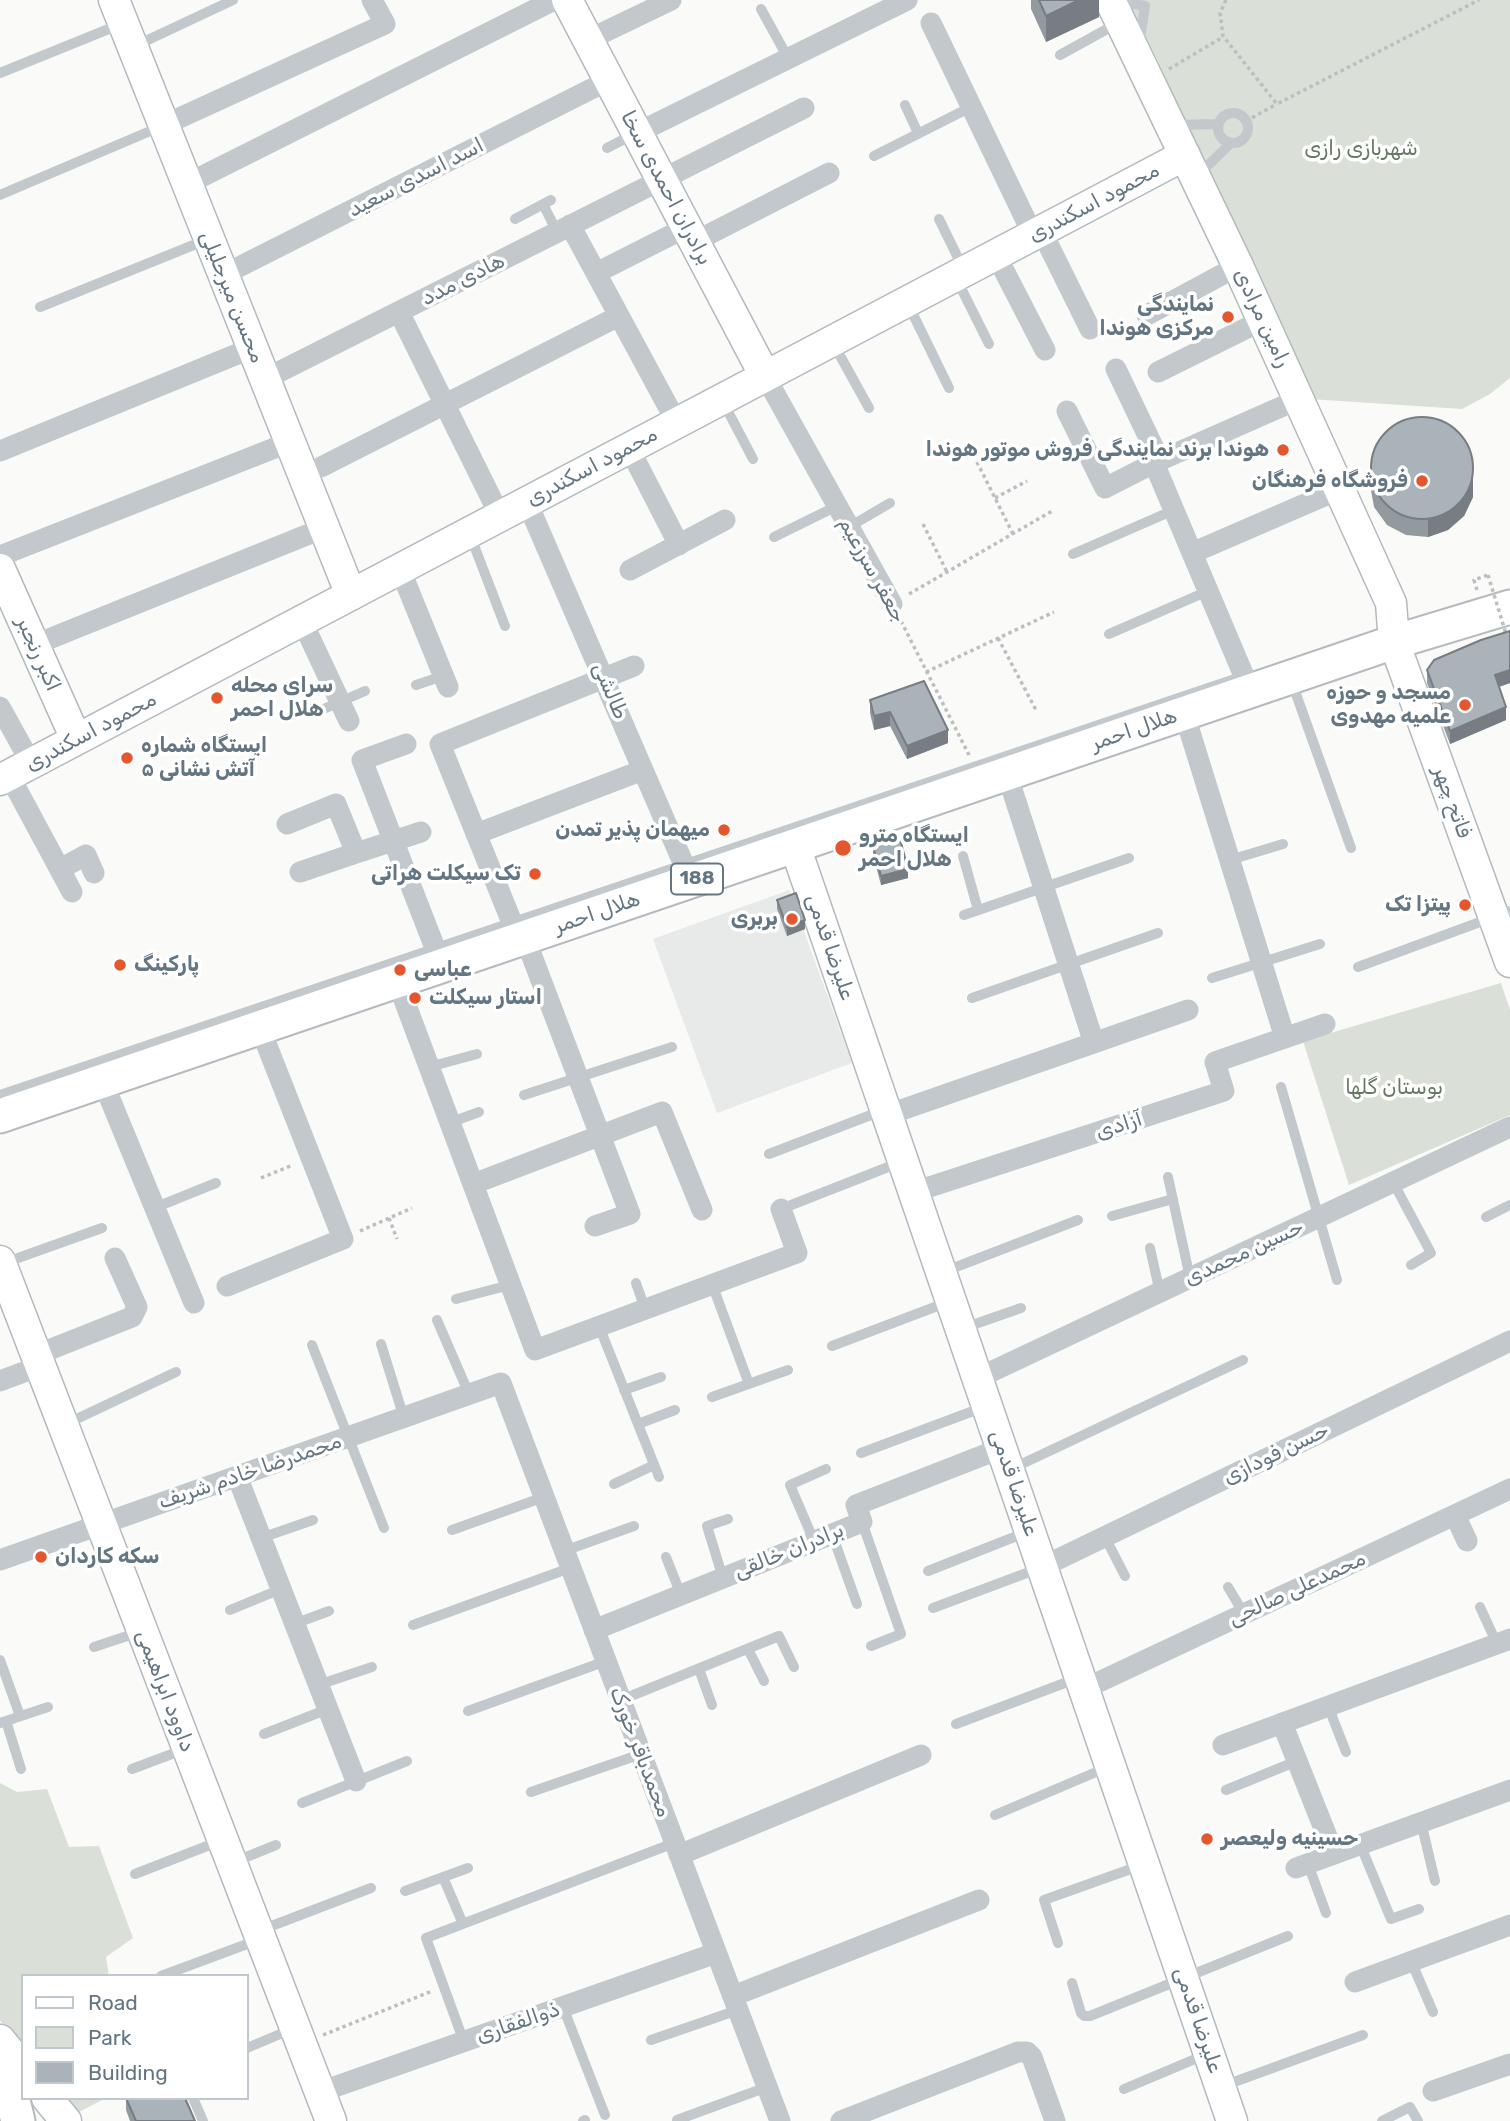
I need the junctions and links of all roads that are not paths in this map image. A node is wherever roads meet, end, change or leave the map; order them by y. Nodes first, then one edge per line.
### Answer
1 (233, 0) edge
2 (372, 0) edge
3 (554, 0) edge
4 (567, 0) edge
5 (671, 0) edge
6 (907, 0) edge
7 (1128, 6) edge
8 (761, 9) dead end
9 (930, 23) dead end
10 (123, 24) edge
11 (588, 40) junction
12 (1060, 55) dead end
13 (788, 58) junction
14 (0, 73) edge
15 (609, 80) junction
16 (905, 105) dead end
17 (971, 107) junction
18 (804, 108) dead end
19 (1218, 124) junction
20 (164, 125) junction
21 (1171, 125) junction
22 (637, 133) junction
23 (918, 133) junction
24 (1230, 144) junction
25 (607, 148) dead end
26 (874, 156) dead end
27 (1190, 166) junction
28 (829, 173) dead end
29 (661, 180) junction
30 (187, 184) junction
31 (0, 195) edge
32 (515, 219) dead end
33 (939, 219) dead end
34 (564, 229) junction
35 (1037, 233) junction
36 (690, 235) junction
37 (209, 239) junction
38 (996, 255) junction
39 (1238, 266) junction
40 (596, 273) junction
41 (960, 273) junction
42 (223, 275) junction
43 (907, 302) junction
44 (40, 307) dead end
45 (399, 312) junction
46 (1147, 315) dead end
47 (620, 316) junction
48 (1263, 320) junction
49 (1090, 329) dead end
50 (832, 341) junction
51 (989, 344) dead end
52 (253, 348) junction
53 (1045, 350) dead end
54 (1116, 369) dead end
55 (1158, 372) dead end
56 (765, 376) junction
57 (265, 379) junction
58 (949, 388) dead end
59 (721, 399) junction
60 (1299, 399) junction
61 (444, 404) junction
62 (869, 408) dead end
63 (1067, 411) dead end
64 (677, 423) junction
65 (290, 442) junction
66 (629, 448) junction
67 (0, 451) edge
68 (753, 459) dead end
69 (1157, 462) junction
70 (321, 467) dead end
71 (1340, 489) junction
72 (527, 502) junction
73 (890, 503) dead end
74 (837, 506) junction
75 (1174, 510) junction
76 (500, 516) junction
77 (725, 520) dead end
78 (849, 527) junction
79 (324, 528) junction
80 (469, 532) junction
81 (774, 537) dead end
82 (679, 545) junction
83 (1192, 553) junction
84 (1073, 554) dead end
85 (0, 556) edge
86 (0, 569) edge
87 (400, 569) junction
88 (630, 570) dead end
89 (1208, 591) junction
90 (351, 595) junction
91 (892, 604) road end
92 (302, 621) junction
93 (1509, 623) edge
94 (505, 626) dead end
95 (1394, 630) junction
96 (1109, 634) dead end
97 (34, 645) junction
98 (634, 666) dead end
99 (1250, 673) joint
100 (1290, 677) junction
101 (604, 678) junction
102 (445, 682) joint
103 (416, 685) dead end
104 (365, 691) dead end
105 (340, 701) junction
106 (0, 706) edge
107 (319, 711) dead end
108 (1184, 713) junction
109 (349, 721) dead end
110 (76, 739) junction
111 (406, 744) dead end
112 (643, 770) junction
113 (14, 773) edge
114 (1007, 774) junction
115 (287, 824) dead end
116 (421, 832) dead end
117 (476, 834) junction
118 (394, 840) junction
119 (1283, 844) dead end
120 (795, 846) junction
121 (1352, 848) dead end
122 (356, 852) junction
123 (963, 856) dead end
124 (1129, 858) dead end
125 (1230, 860) junction
126 (60, 869) junction
127 (300, 872) dead end
128 (94, 873) dead end
129 (687, 873) junction
130 (1044, 888) junction
131 (72, 892) dead end
132 (978, 910) junction
133 (1502, 914) edge
134 (964, 915) dead end
135 (519, 933) junction
136 (1158, 933) dead end
137 (1320, 944) dead end
138 (1509, 955) edge
139 (439, 957) junction
140 (1262, 963) junction
141 (1069, 964) junction
142 (1357, 967) dead end
143 (1212, 978) dead end
144 (397, 981) junction
145 (972, 998) dead end
146 (1188, 1010) dead end
147 (1325, 1024) dead end
148 (260, 1028) junction
149 (1285, 1038) junction
150 (1094, 1043) junction
151 (672, 1047) dead end
152 (477, 1054) dead end
153 (429, 1067) junction
154 (578, 1078) junction
155 (103, 1082) junction
156 (1281, 1087) dead end
157 (0, 1095) edge
158 (524, 1095) dead end
159 (479, 1112) dead end
160 (886, 1112) junction
161 (0, 1116) edge
162 (449, 1122) junction
163 (1510, 1127) edge
164 (600, 1136) junction
165 (769, 1154) dead end
166 (903, 1161) junction
167 (1168, 1177) dead end
168 (1393, 1182) junction
169 (216, 1183) dead end
170 (472, 1184) junction
171 (914, 1192) junction
172 (1173, 1199) junction
173 (1510, 1205) edge
174 (155, 1208) junction
175 (781, 1209) joint
176 (702, 1210) dead end
177 (1112, 1216) dead end
178 (1319, 1217) junction
179 (1486, 1217) dead end
180 (1078, 1220) dead end
181 (594, 1226) dead end
182 (102, 1228) dead end
183 (1150, 1248) dead end
184 (115, 1258) dead end
185 (1411, 1265) dead end
186 (1, 1268) edge
187 (941, 1272) junction
188 (1190, 1279) junction
189 (1337, 1280) dead end
190 (636, 1283) dead end
191 (712, 1284) junction
192 (510, 1285) junction
193 (227, 1286) dead end
194 (1160, 1293) junction
195 (456, 1299) dead end
196 (951, 1301) junction
197 (194, 1303) dead end
198 (1021, 1308) dead end
199 (645, 1309) junction
200 (437, 1320) dead end
201 (599, 1326) junction
202 (961, 1329) junction
203 (1510, 1341) edge
204 (381, 1344) dead end
205 (313, 1345) dead end
206 (832, 1346) dead end
207 (38, 1360) junction
208 (1243, 1360) dead end
209 (788, 1370) dead end
210 (176, 1372) dead end
211 (661, 1377) dead end
212 (978, 1378) junction
213 (0, 1381) edge
214 (501, 1383) joint
215 (749, 1384) junction
216 (624, 1390) junction
217 (469, 1394) junction
218 (712, 1397) dead end
219 (987, 1406) junction
220 (675, 1410) dead end
221 (404, 1418) junction
222 (638, 1424) junction
223 (63, 1425) junction
224 (350, 1436) junction
225 (861, 1453) dead end
226 (1005, 1459) junction
227 (654, 1465) junction
228 (826, 1469) dead end
229 (236, 1476) junction
230 (659, 1477) dead end
231 (614, 1484) dead end
232 (1510, 1489) edge
233 (544, 1497) junction
234 (1455, 1515) junction
235 (728, 1519) dead end
236 (313, 1520) dead end
237 (862, 1522) junction
238 (101, 1524) junction
239 (634, 1526) dead end
240 (384, 1528) dead end
241 (452, 1530) dead end
242 (1030, 1531) junction
243 (823, 1537) junction
244 (1105, 1537) junction
245 (261, 1538) junction
246 (1467, 1541) dead end
247 (666, 1556) dead end
248 (0, 1560) edge
249 (567, 1560) junction
250 (1042, 1567) junction
251 (928, 1571) dead end
252 (1125, 1576) dead end
253 (723, 1578) junction
254 (1228, 1587) dead end
255 (281, 1589) junction
256 (681, 1595) junction
257 (857, 1604) dead end
258 (1480, 1607) dead end
259 (933, 1608) dead end
260 (230, 1610) dead end
261 (329, 1611) dead end
262 (1244, 1614) junction
263 (294, 1623) junction
264 (413, 1625) dead end
265 (594, 1630) junction
266 (142, 1631) junction
267 (1504, 1641) edge
268 (871, 1646) dead end
269 (94, 1647) dead end
270 (748, 1649) junction
271 (0, 1660) edge
272 (606, 1661) junction
273 (372, 1667) dead end
274 (794, 1667) dead end
275 (699, 1669) junction
276 (764, 1681) dead end
277 (1082, 1683) junction
278 (318, 1685) junction
279 (621, 1700) junction
280 (712, 1705) dead end
281 (1328, 1706) junction
282 (48, 1707) dead end
283 (328, 1709) junction
284 (468, 1711) dead end
285 (20, 1716) junction
286 (3, 1722) edge
287 (1282, 1723) junction
288 (956, 1724) dead end
289 (264, 1734) dead end
290 (1223, 1745) dead end
291 (187, 1748) junction
292 (1346, 1752) dead end
293 (641, 1754) junction
294 (921, 1755) dead end
295 (407, 1761) dead end
296 (1297, 1762) junction
297 (1110, 1766) junction
298 (21, 1769) dead end
299 (132, 1769) dead end
300 (356, 1782) junction
301 (1226, 1790) dead end
302 (1510, 1790) edge
303 (531, 1792) dead end
304 (302, 1803) dead end
305 (995, 1815) dead end
306 (1420, 1822) junction
307 (1360, 1844) junction
308 (276, 1845) dead end
309 (677, 1849) junction
310 (227, 1852) junction
311 (1334, 1854) junction
312 (1144, 1864) junction
313 (1302, 1866) joint
314 (468, 1868) dead end
315 (135, 1874) dead end
316 (443, 1877) junction
317 (1435, 1881) dead end
318 (371, 1888) dead end
319 (405, 1891) dead end
320 (979, 1900) dead end
321 (1419, 1909) dead end
322 (1326, 1913) dead end
323 (463, 1924) junction
324 (1510, 1925) edge
325 (259, 1935) junction
326 (1288, 1936) dead end
327 (1058, 1943) dead end
328 (716, 1954) junction
329 (1411, 1961) junction
330 (166, 1974) edge
331 (1184, 1979) junction
332 (1355, 1982) dead end
333 (1072, 1983) dead end
334 (735, 2003) junction
335 (563, 2007) junction
336 (1433, 2012) dead end
337 (1363, 2035) dead end
338 (298, 2036) junction
339 (0, 2040) edge
340 (651, 2040) dead end
341 (464, 2042) junction
342 (248, 2048) edge
343 (1209, 2053) junction
344 (0, 2064) edge
345 (1510, 2064) edge
346 (21, 2066) edge
347 (767, 2087) junction
348 (1221, 2087) junction
349 (1124, 2089) dead end
350 (1433, 2091) dead end
351 (320, 2092) junction
352 (49, 2100) edge
353 (195, 2100) edge
354 (604, 2115) dead end
355 (677, 2120) edge
356 (18, 2121) edge
357 (66, 2121) edge
358 (203, 2121) edge
359 (331, 2121) edge
360 (780, 2121) edge
361 (841, 2121) edge
362 (1055, 2121) edge
363 (1233, 2121) edge
364 (1382, 2121) edge
365 (1418, 2121) edge

1 - 10 lane
2 - 20 street
3 - 30 street
4 - 11 street, برادران احمدی سخا
5 - 11 street
6 - 13 street
7 - 12 lane
7 - 21 street, رامین مرادی
8 - 13 lane
9 - 17 street
10 - 14 lane
10 - 20 street, محسن میرجلیلی
11 - 15 street, برادران احمدی سخا
13 - 22 street
15 - 22 street, برادران احمدی سخا
15 - 42 street, اسد اسدی سعید
16 - 23 lane
17 - 23 lane
17 - 35 street
18 - 29 street, هادی مدد
19 - 21 lane
19 - 24 lane
19 - 24 lane
20 - 30 street, محسن میرجلیلی
20 - 31 lane
21 - 27 street, رامین مرادی
22 - 25 lane
22 - 29 street, برادران احمدی سخا
23 - 26 lane
24 - 27 lane
27 - 35 street, محمود اسکندری
27 - 39 street, رامین مرادی
28 - 36 street
29 - 34 street, هادی مدد
29 - 36 street, برادران احمدی سخا
30 - 37 street, محسن میرجلیلی
32 - 34 lane
33 - 41 lane
34 - 40 street
34 - 45 street, هادی مدد
35 - 38 street, محمود اسکندری
35 - 49 street
36 - 40 street
36 - 56 street, برادران احمدی سخا
37 - 42 street, محسن میرجلیلی
37 - 44 lane
38 - 41 street, محمود اسکندری
38 - 53 street
39 - 46 street
39 - 48 street, رامین مرادی
40 - 47 street
41 - 43 street, محمود اسکندری
41 - 51 lane
42 - 52 street, محسن میرجلیلی
43 - 50 street, محمود اسکندری
43 - 58 lane
45 - 57 street, هادی مدد
45 - 61 street
47 - 61 street
47 - 64 street
48 - 55 street
48 - 60 street, رامین مرادی
50 - 56 street, محمود اسکندری
50 - 62 lane
52 - 57 street, محسن میرجلیلی
52 - 67 street
54 - 69 street
56 - 59 street, محمود اسکندری
56 - 74 street, جعفر سرزعیم
57 - 65 street, محسن میرجلیلی
59 - 64 street, محمود اسکندری
59 - 68 lane
60 - 69 street
60 - 71 street, رامین مرادی
61 - 70 street
61 - 76 street
63 - 69 street
64 - 66 street, محمود اسکندری
65 - 79 street, محسن میرجلیلی
65 - 85 street
66 - 72 street, محمود اسکندری
66 - 82 street
69 - 75 street
71 - 83 street
71 - 95 street, رامین مرادی
72 - 76 street, محمود اسکندری
72 - 101 street, طالشی
73 - 78 lane
74 - 78 street, جعفر سرزعیم
74 - 81 lane
75 - 83 street
75 - 84 lane
76 - 80 street, محمود اسکندری
77 - 82 street
78 - 91 street, جعفر سرزعیم
79 - 90 street, محسن میرجلیلی
79 - 97 street
80 - 87 street, محمود اسکندری
80 - 94 lane
82 - 88 street
83 - 89 street
86 - 97 street, اکبر رنجبر
87 - 90 street, محمود اسکندری
87 - 102 street
89 - 96 lane
89 - 99 street
90 - 92 street, محمود اسکندری
92 - 105 street
92 - 110 street, محمود اسکندری
93 - 95 main road, 188
95 - 100 main road, هلال احمر / 188
95 - 133 street, فاتح چهر
97 - 110 street, اکبر رنجبر
98 - 101 street
99 - 129 lane
100 - 108 main road, هلال احمر / 188
100 - 121 lane
101 - 112 street, طالشی
101 - 117 street
102 - 103 lane
104 - 105 lane
105 - 107 lane
105 - 109 street
106 - 113 street
108 - 114 main road, هلال احمر / 188
108 - 125 street
110 - 113 street, محمود اسکندری
111 - 118 street
112 - 117 street
112 - 129 street, طالشی
113 - 126 street
114 - 120 main road, هلال احمر / 188
114 - 130 street
115 - 122 street
116 - 118 street
117 - 135 street
118 - 122 street
118 - 139 street
119 - 125 lane
120 - 129 main road, هلال احمر / 188
120 - 160 street, علیرضا قدمی
122 - 127 street
123 - 132 lane
124 - 130 lane
125 - 140 street
126 - 128 street
126 - 131 street
129 - 135 main road, هلال احمر / 188
130 - 132 lane
130 - 141 street
132 - 134 lane
133 - 138 street, فاتح چهر
133 - 142 lane
135 - 139 main road, هلال احمر / 188
135 - 154 street
136 - 141 lane
137 - 140 lane
139 - 144 main road, هلال احمر / 188
139 - 157 lane
140 - 143 lane
140 - 149 street
141 - 145 lane
141 - 150 street
144 - 148 main road, هلال احمر / 188
144 - 153 street
146 - 150 street
147 - 149 street
148 - 155 main road, هلال احمر / 188
148 - 193 street
149 - 171 street, آزادی
150 - 160 street
151 - 154 lane
152 - 153 lane
153 - 162 street
154 - 158 lane
154 - 164 street
155 - 161 main road, هلال احمر / 188
155 - 174 street
156 - 178 lane
159 - 162 lane
160 - 165 lane
160 - 166 street, علیرضا قدمی
162 - 170 street
163 - 168 street, حسین محمدی
164 - 170 street
164 - 176 street
164 - 181 street
166 - 171 street, علیرضا قدمی
166 - 175 lane
167 - 172 lane
168 - 178 street, حسین محمدی
168 - 185 lane
169 - 174 lane
170 - 192 street
171 - 187 street, علیرضا قدمی
172 - 177 lane
172 - 188 lane
173 - 179 lane
174 - 197 street
175 - 191 street
178 - 188 street, حسین محمدی
178 - 189 lane
180 - 187 lane
182 - 186 lane
183 - 194 lane
184 - 207 street
186 - 207 street, داوود ابراهیمی
187 - 196 street, علیرضا قدمی
188 - 194 street, حسین محمدی
190 - 199 lane
191 - 199 street
191 - 215 lane
192 - 195 lane
192 - 201 street
194 - 212 street, حسین محمدی
196 - 202 street, علیرضا قدمی
196 - 206 lane
198 - 202 lane
199 - 201 street
200 - 217 lane
201 - 216 lane
202 - 212 street, علیرضا قدمی
203 - 244 street, حسن فودازی
204 - 221 lane
205 - 224 lane
207 - 213 street
207 - 223 street, داوود ابراهیمی
208 - 226 lane
209 - 215 lane
210 - 223 lane
211 - 216 lane
212 - 219 street, علیرضا قدمی
214 - 217 street, محمدرضا خادم شریف
214 - 233 street, محمدباقر خورک
215 - 218 lane
216 - 222 lane
217 - 221 street, محمدرضا خادم شریف
219 - 225 lane
219 - 226 street, علیرضا قدمی
220 - 222 lane
221 - 224 street, محمدرضا خادم شریف
222 - 227 lane
223 - 238 street, داوود ابراهیمی
224 - 229 street, محمدرضا خادم شریف
224 - 240 lane
226 - 237 street, برادران خالقی
226 - 242 street, علیرضا قدمی
227 - 230 lane
227 - 231 lane
228 - 243 lane
229 - 238 street, محمدرضا خادم شریف
229 - 245 street
232 - 234 street, محمدعلی صالحی
233 - 241 lane
233 - 249 street, محمدباقر خورک
234 - 246 street
234 - 262 street, محمدعلی صالحی
235 - 253 lane
236 - 245 lane
237 - 243 street, برادران خالقی
237 - 268 lane
238 - 248 street, محمدرضا خادم شریف
238 - 266 street, داوود ابراهیمی
239 - 249 lane
242 - 250 street, علیرضا قدمی
242 - 251 lane
243 - 253 street, برادران خالقی
243 - 257 lane
244 - 250 street, حسن فودازی
244 - 252 lane
245 - 255 street
247 - 256 lane
249 - 264 lane
249 - 265 street, محمدباقر خورک
250 - 259 lane
250 - 277 street, علیرضا قدمی
253 - 256 street, برادران خالقی
254 - 262 lane
255 - 260 lane
255 - 263 street
256 - 265 street, برادران خالقی
258 - 267 lane
261 - 263 lane
262 - 277 street, محمدعلی صالحی
263 - 278 street
265 - 272 street, محمدباقر خورک
266 - 269 lane
266 - 291 street, داوود ابراهیمی
267 - 281 street
270 - 274 lane
270 - 275 lane
270 - 276 lane
271 - 285 lane
272 - 279 street, محمدباقر خورک
272 - 284 lane
273 - 278 lane
275 - 279 lane
275 - 280 lane
277 - 288 lane
277 - 297 street, علیرضا قدمی
278 - 283 street
279 - 293 street, محمدباقر خورک
281 - 287 street
281 - 292 lane
282 - 285 lane
283 - 289 lane
283 - 300 street
285 - 286 lane
286 - 298 lane
287 - 290 street
287 - 296 street
291 - 299 lane
291 - 310 street, داوود ابراهیمی
293 - 303 lane
293 - 309 street, محمدباقر خورک
294 - 309 street
295 - 300 lane
296 - 301 lane
296 - 311 street
297 - 305 lane
297 - 312 street, علیرضا قدمی
300 - 304 lane
302 - 306 street
306 - 307 street
306 - 317 lane
307 - 311 street
307 - 321 lane
308 - 310 lane
309 - 323 lane
309 - 328 street, محمدباقر خورک
310 - 315 lane
310 - 325 street, داوود ابراهیمی
311 - 313 street
312 - 327 lane
312 - 331 street, علیرضا قدمی
313 - 322 lane
314 - 316 lane
316 - 319 lane
316 - 323 lane
318 - 325 lane
320 - 334 street
323 - 341 lane
324 - 329 street
325 - 330 lane
325 - 338 street, داوود ابراهیمی
326 - 331 lane
328 - 334 street, محمدباقر خورک
328 - 335 street, ذوالفقاری
329 - 332 street
329 - 336 lane
331 - 333 lane
331 - 343 street, علیرضا قدمی
334 - 340 lane
334 - 347 street, محمدباقر خورک
335 - 341 street, ذوالفقاری
335 - 354 lane
337 - 348 lane
338 - 342 lane
338 - 351 street, داوود ابراهیمی
339 - 346 street
341 - 351 street, ذوالفقاری
343 - 348 street, علیرضا قدمی
343 - 349 lane
344 - 356 main road
345 - 350 street
347 - 355 lane
347 - 360 street, محمدباقر خورک
348 - 363 street, علیرضا قدمی
351 - 359 street, داوود ابراهیمی
352 - 357 street
353 - 358 lane
361 - 362 street
364 - 365 lane

